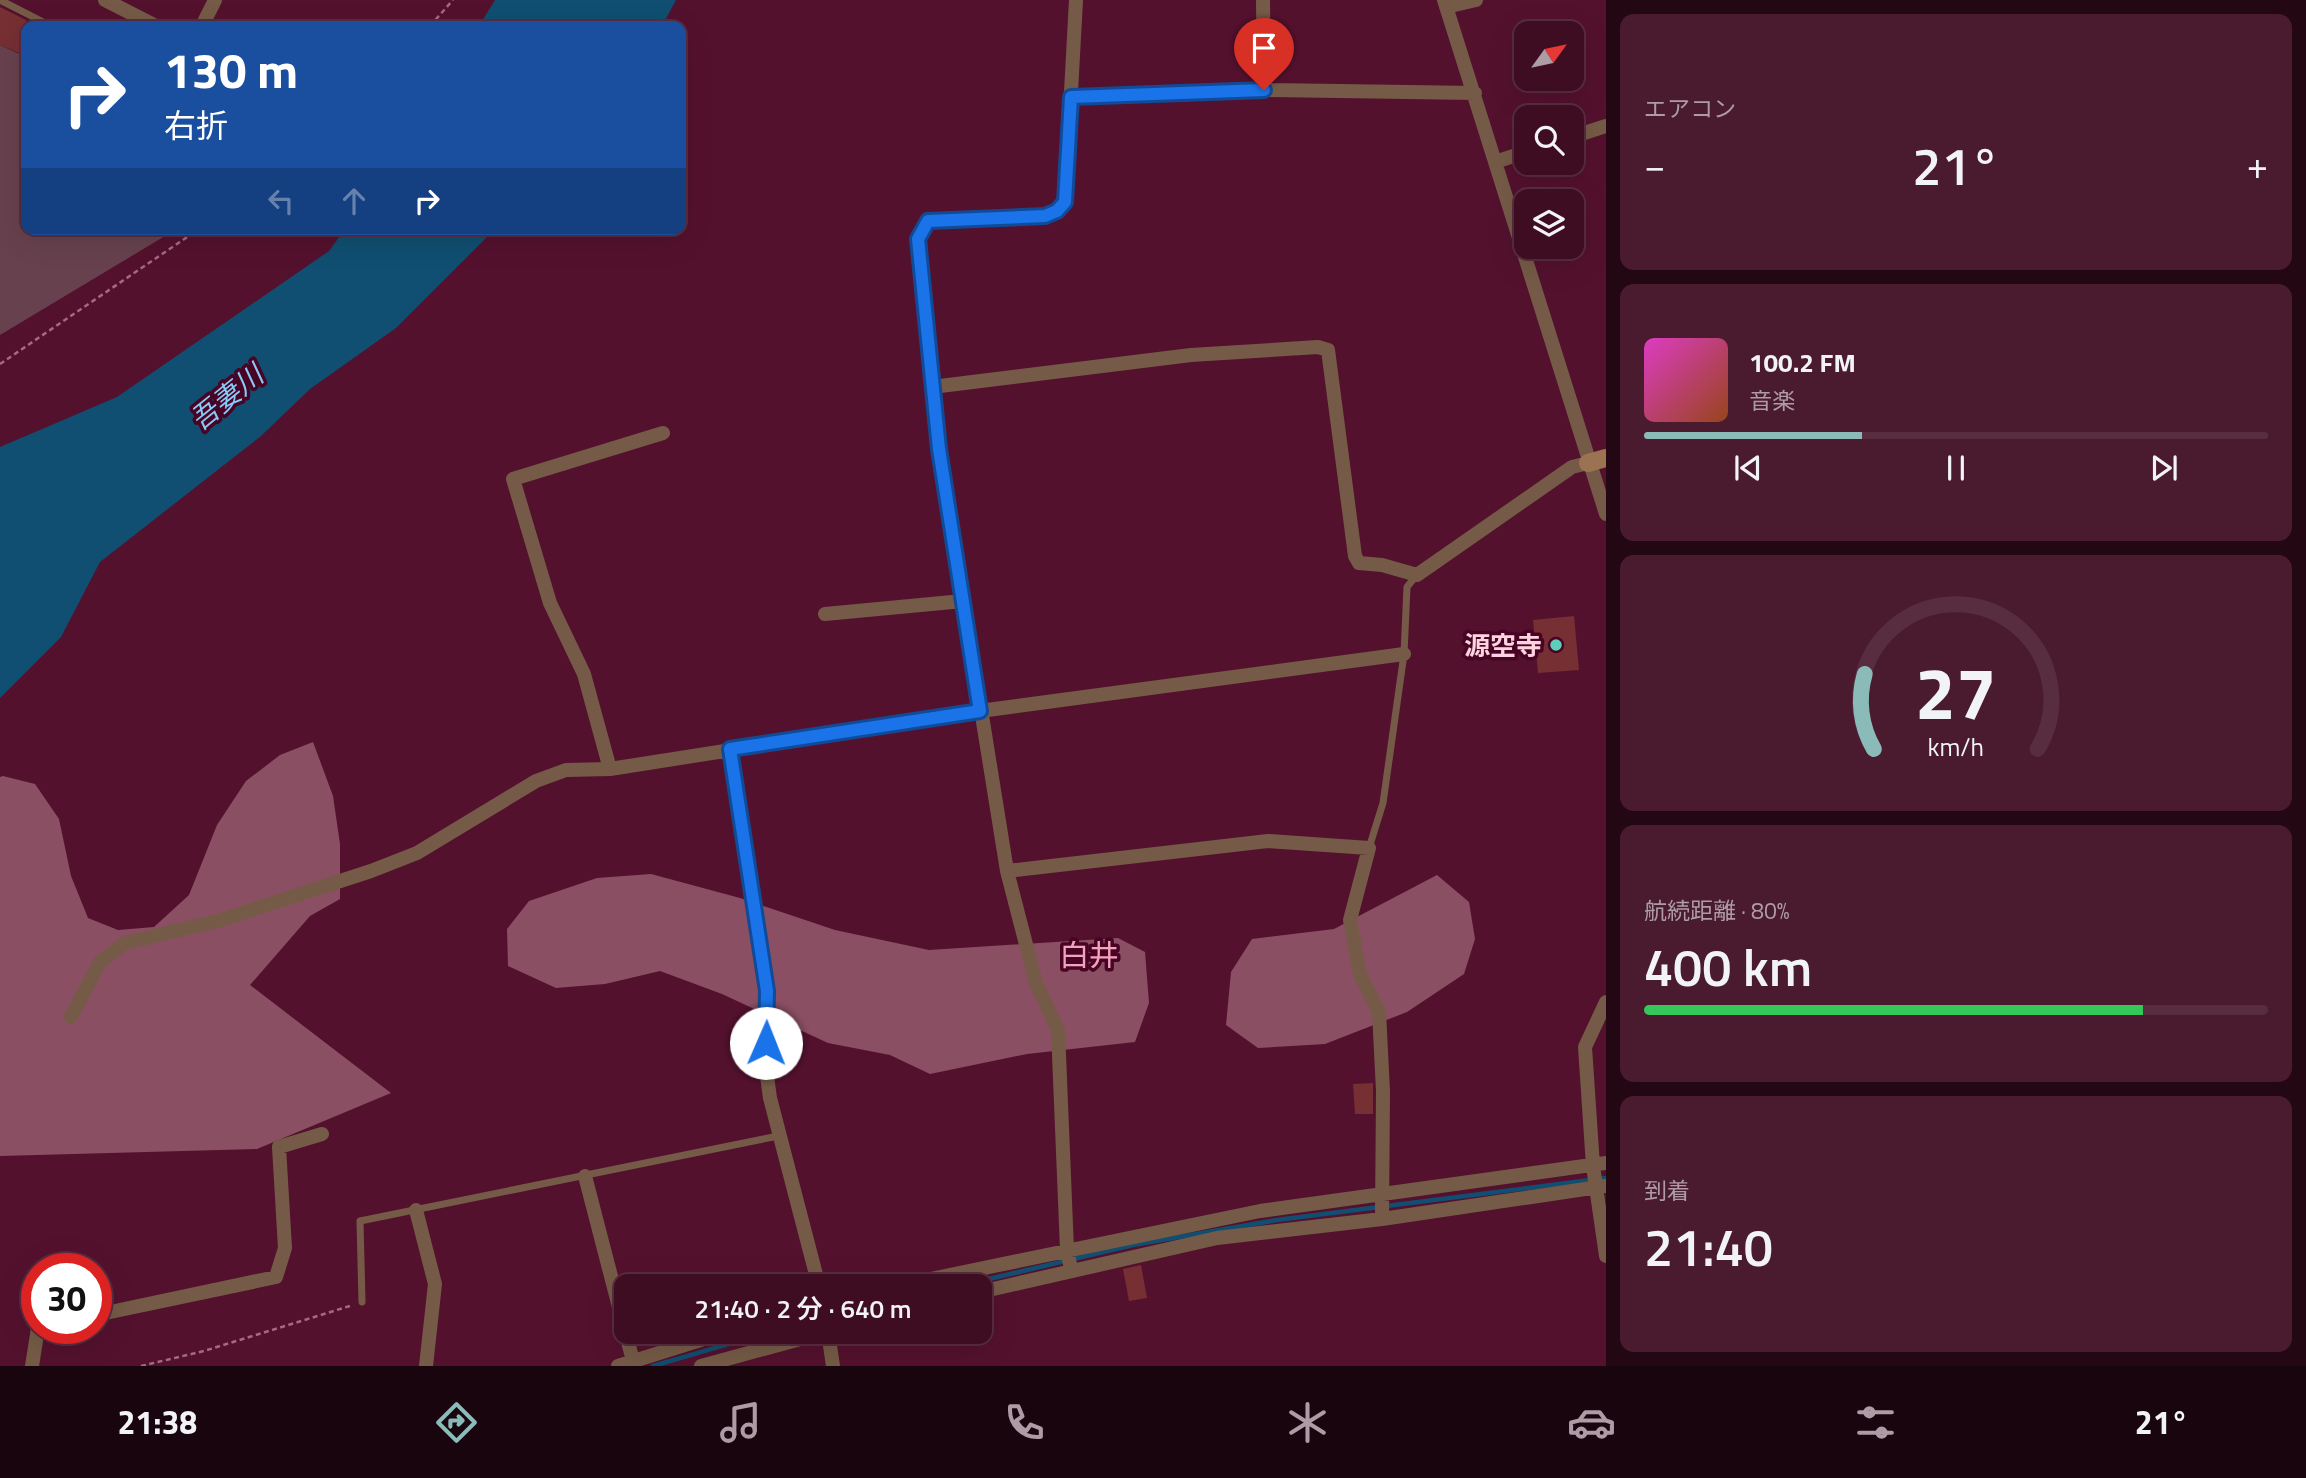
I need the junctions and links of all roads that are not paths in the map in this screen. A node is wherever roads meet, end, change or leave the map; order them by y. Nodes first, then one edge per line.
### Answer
1 (0, 0) edge
2 (105, 0) edge
3 (215, 0) edge
4 (1076, 0) edge
5 (1263, 0) edge
6 (1476, 0) edge
7 (1445, 3) edge
8 (41, 21) edge
9 (146, 21) edge
10 (204, 21) edge
11 (1264, 90) junction
12 (1475, 93) junction
13 (1071, 97) junction
14 (1606, 126) edge
15 (1584, 133) edge
16 (1514, 156) edge
17 (1495, 162) junction
18 (932, 387) junction
19 (663, 433) dead end
20 (1606, 458) edge
21 (1588, 463) junction
22 (1606, 514) edge
23 (1417, 575) junction
24 (963, 601) junction
25 (825, 614) dead end
26 (1404, 654) junction
27 (980, 711) junction
28 (730, 749) junction
29 (610, 769) junction
30 (1369, 848) junction
31 (1007, 871) junction
32 (1606, 1002) edge
33 (71, 1017) dead end
34 (322, 1134) dead end
35 (778, 1136) junction
36 (585, 1176) junction
37 (1598, 1177) edge
38 (1381, 1206) junction
39 (416, 1210) junction
40 (1606, 1256) edge
41 (1069, 1260) junction
42 (816, 1274) edge
43 (976, 1274) edge
44 (992, 1288) edge
45 (362, 1302) road end
46 (112, 1312) edge
47 (35, 1344) edge
48 (688, 1344) edge
49 (783, 1344) edge
50 (829, 1344) edge
51 (633, 1361) junction
52 (32, 1366) edge
53 (426, 1366) edge
54 (618, 1366) edge
55 (701, 1366) edge
56 (833, 1366) edge

1 - 8 lane
2 - 9 street
3 - 10 street
4 - 13 street
5 - 11 street
6 - 7 street
7 - 12 street
11 - 12 street
11 - 13 street
12 - 17 street
13 - 18 street
14 - 15 street
16 - 17 street
17 - 21 street
18 - 23 street
18 - 24 street
19 - 29 street
20 - 21 street
21 - 22 street
21 - 23 street
23 - 26 lane
24 - 25 street
24 - 27 street
26 - 27 street
26 - 30 lane
27 - 28 street
27 - 31 street
28 - 29 street
28 - 35 street
29 - 33 street
30 - 31 street
30 - 38 street
31 - 41 street
32 - 37 street
34 - 46 street
35 - 36 lane
35 - 42 street
36 - 39 lane
36 - 51 street
37 - 38 street
37 - 38 street
37 - 40 street
38 - 41 street
38 - 41 street
39 - 45 lane
39 - 53 street
41 - 43 street
41 - 44 street
47 - 52 street
48 - 51 street
49 - 55 street
50 - 56 street
51 - 54 street

